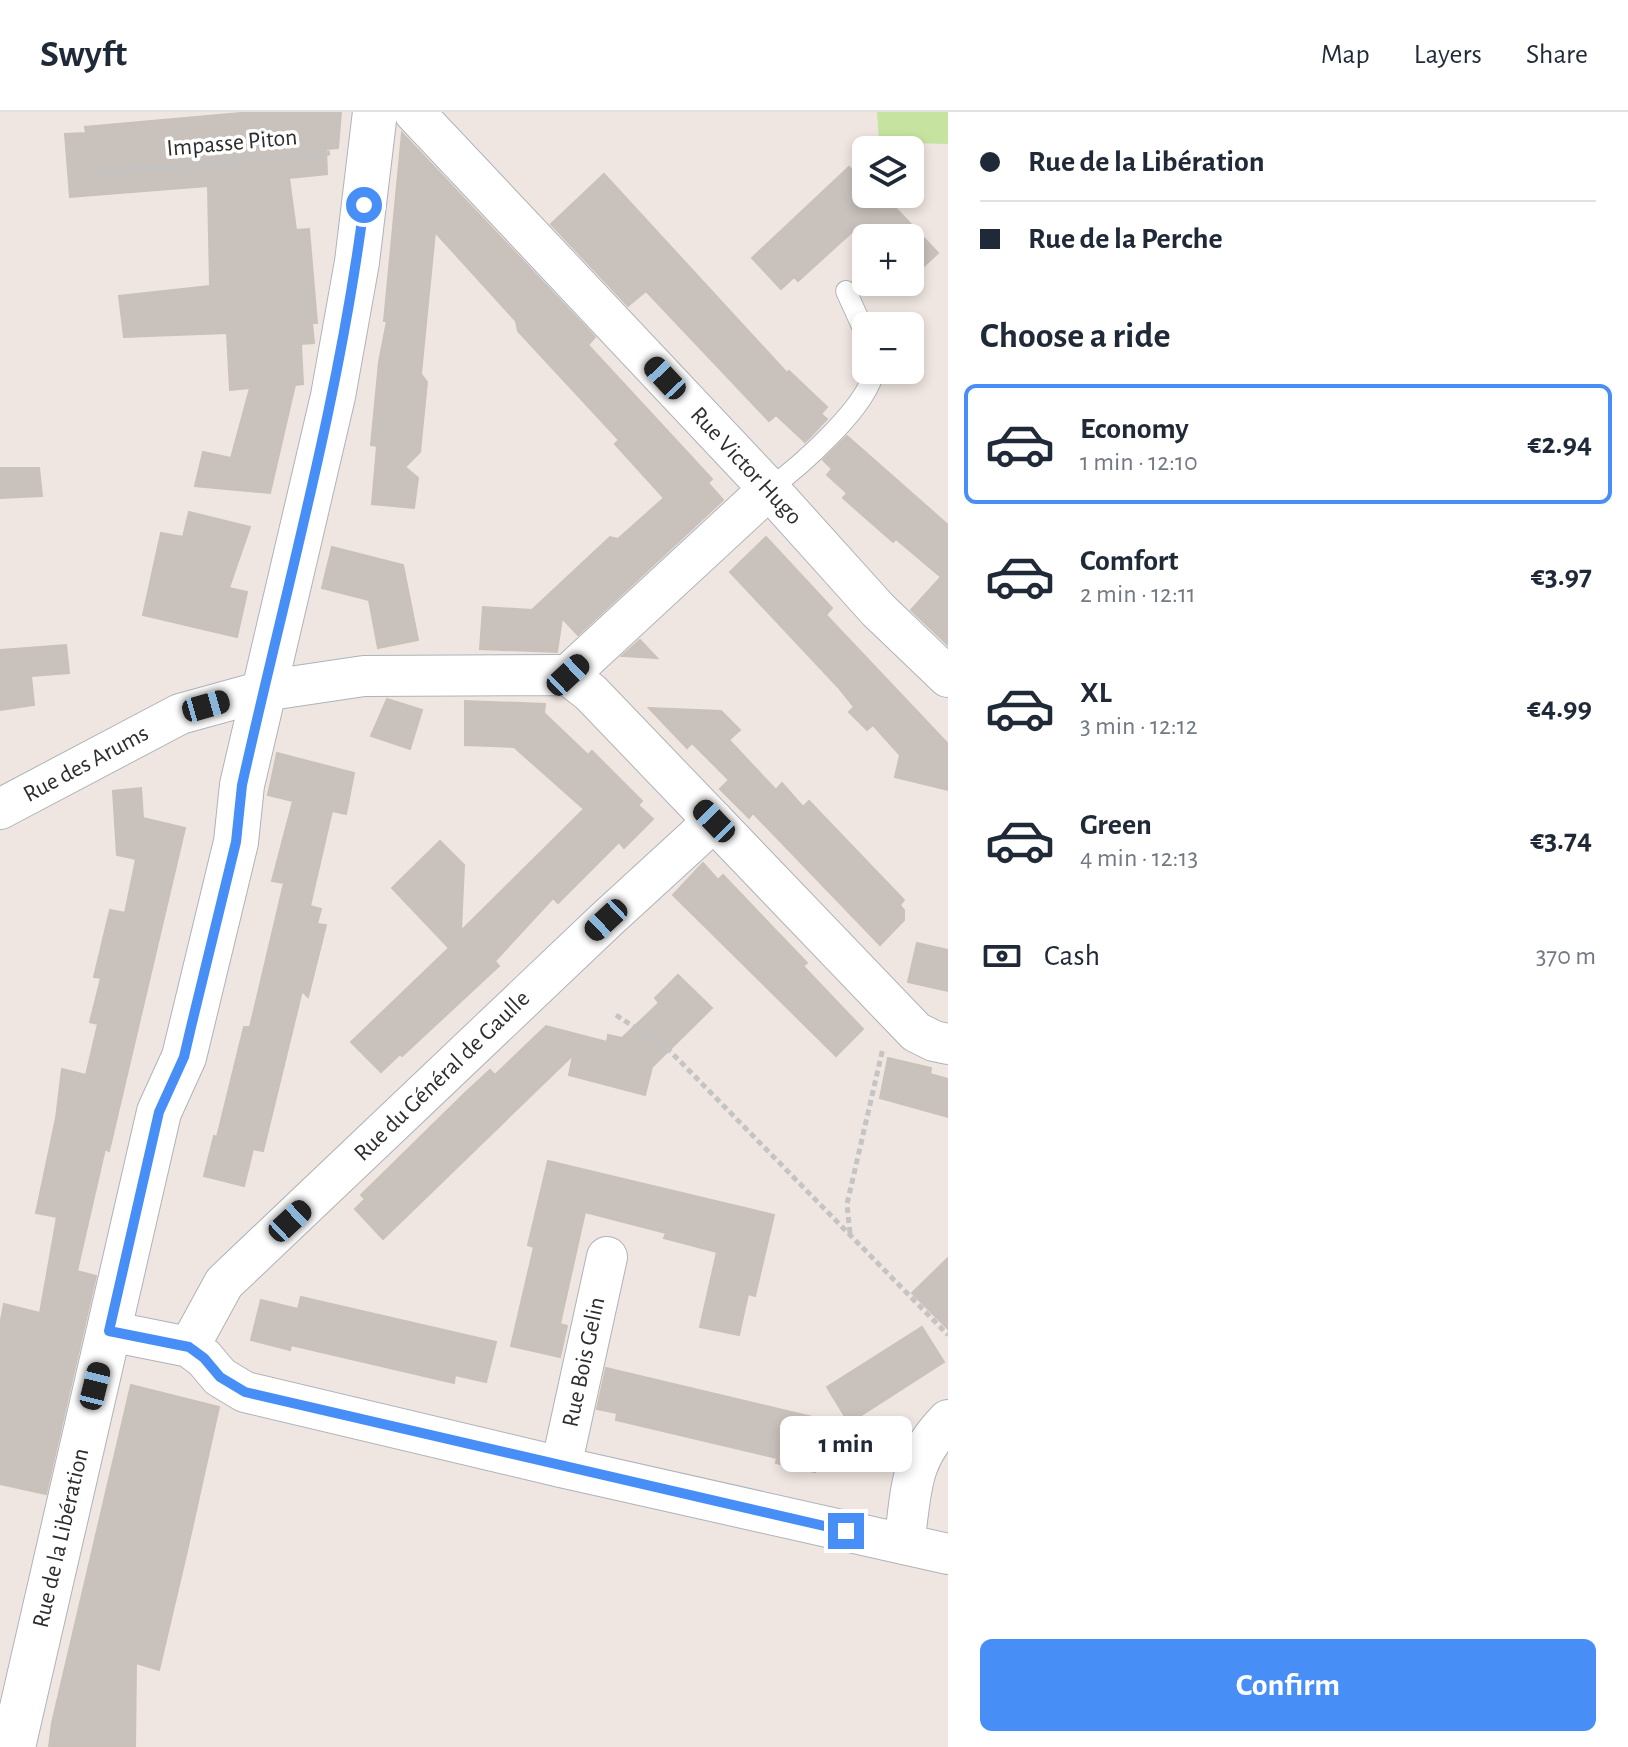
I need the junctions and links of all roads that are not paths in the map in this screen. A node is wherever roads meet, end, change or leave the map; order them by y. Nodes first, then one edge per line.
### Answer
1 (414, 112) edge
2 (373, 130) edge
3 (846, 291) dead end
4 (856, 312) edge
5 (869, 384) edge
6 (769, 489) junction
7 (568, 675) junction
8 (948, 677) edge
9 (263, 691) junction
10 (0, 809) edge
11 (714, 821) junction
12 (948, 1044) edge
13 (607, 1257) dead end
14 (109, 1331) junction
15 (189, 1347) junction
16 (948, 1420) edge
17 (561, 1467) junction
18 (904, 1544) junction
19 (948, 1554) edge
20 (13, 1747) edge

1 - 6 street, Rue Victor Hugo
2 - 9 main road, Rue de la Libération
3 - 4 lane
5 - 6 lane
6 - 7 street
6 - 8 street, Rue Victor Hugo
7 - 9 street, Rue des Arums
7 - 11 street
9 - 10 street, Rue des Arums
9 - 14 main road, Rue de la Libération
11 - 12 street
11 - 15 street, Rue du Général de Gaulle
13 - 17 street, Rue Bois Gelin
14 - 15 street
14 - 20 main road, Rue de la Libération
15 - 17 street
16 - 18 street
17 - 18 street
18 - 19 street

